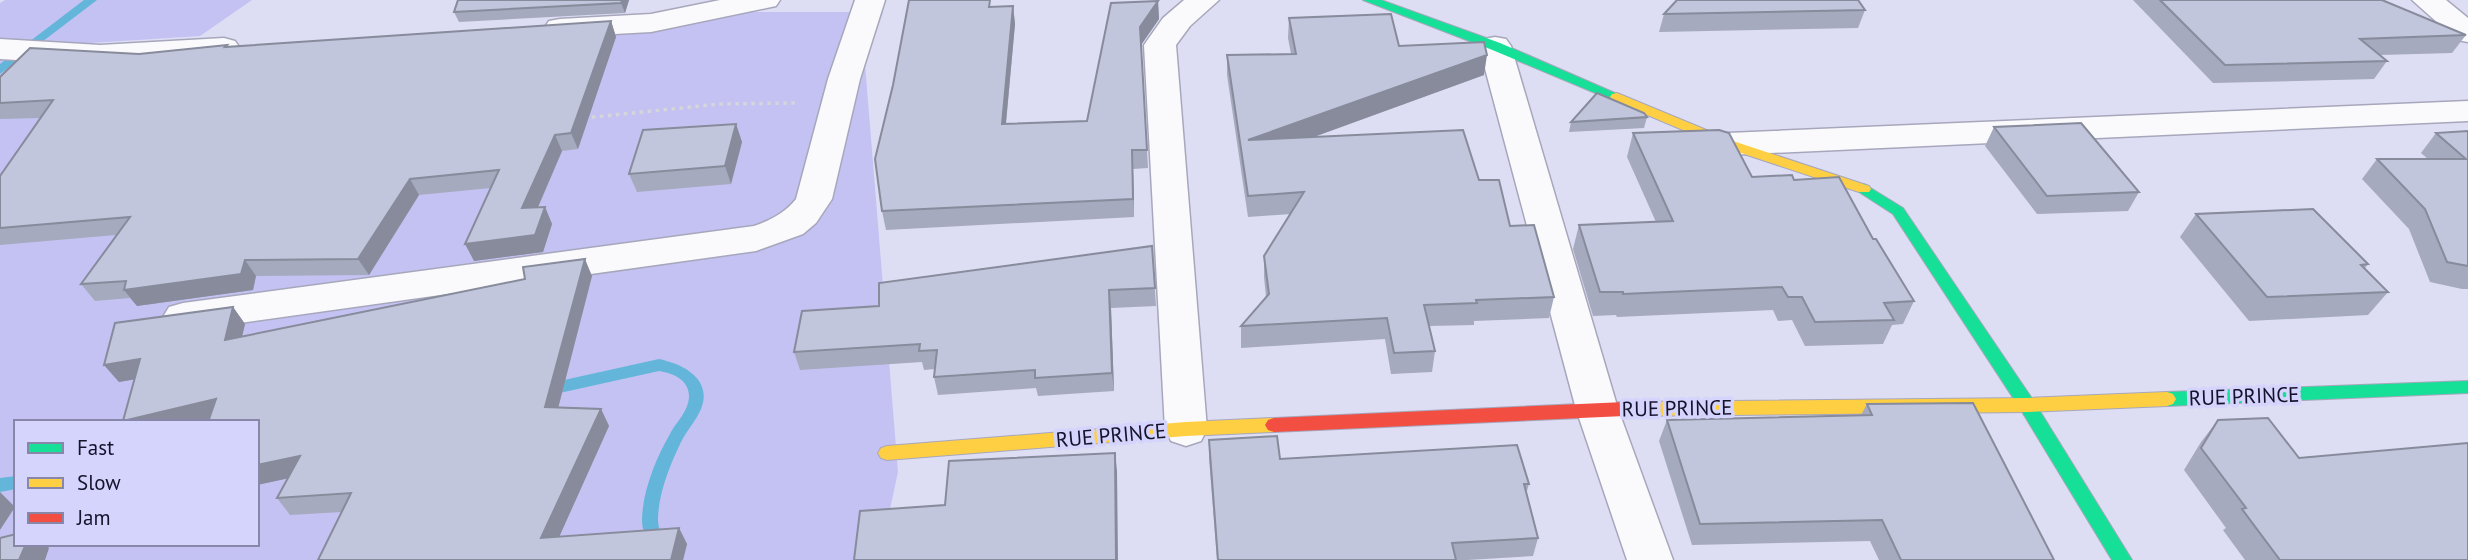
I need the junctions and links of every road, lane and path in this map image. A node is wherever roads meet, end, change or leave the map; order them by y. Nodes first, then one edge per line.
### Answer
1 (765, 0) edge
2 (870, 0) edge
3 (876, 0) edge
4 (1204, 0) edge
5 (1369, 0) edge
6 (2427, 0) edge
7 (527, 30) edge
8 (2468, 33) edge
9 (252, 46) edge
10 (1495, 47) junction
11 (0, 49) edge
12 (795, 103) dead end
13 (2468, 111) edge
14 (583, 118) edge
15 (1728, 144) junction
16 (147, 322) edge
17 (2467, 388) edge
18 (2027, 405) junction
19 (1597, 409) junction
20 (1186, 429) junction
21 (887, 453) dead end
22 (1650, 560) edge
23 (2122, 560) edge

1 - 7 street
2 - 3 street
2 - 16 street
4 - 20 street
5 - 10 street
6 - 8 street
9 - 11 street
10 - 15 street
10 - 19 street
12 - 14 path
13 - 15 street
15 - 18 street
17 - 18 street, RUE PRINCE
18 - 19 street, RUE PRINCE
18 - 23 street
19 - 20 street, RUE PRINCE
19 - 22 street
20 - 21 street, RUE PRINCE

